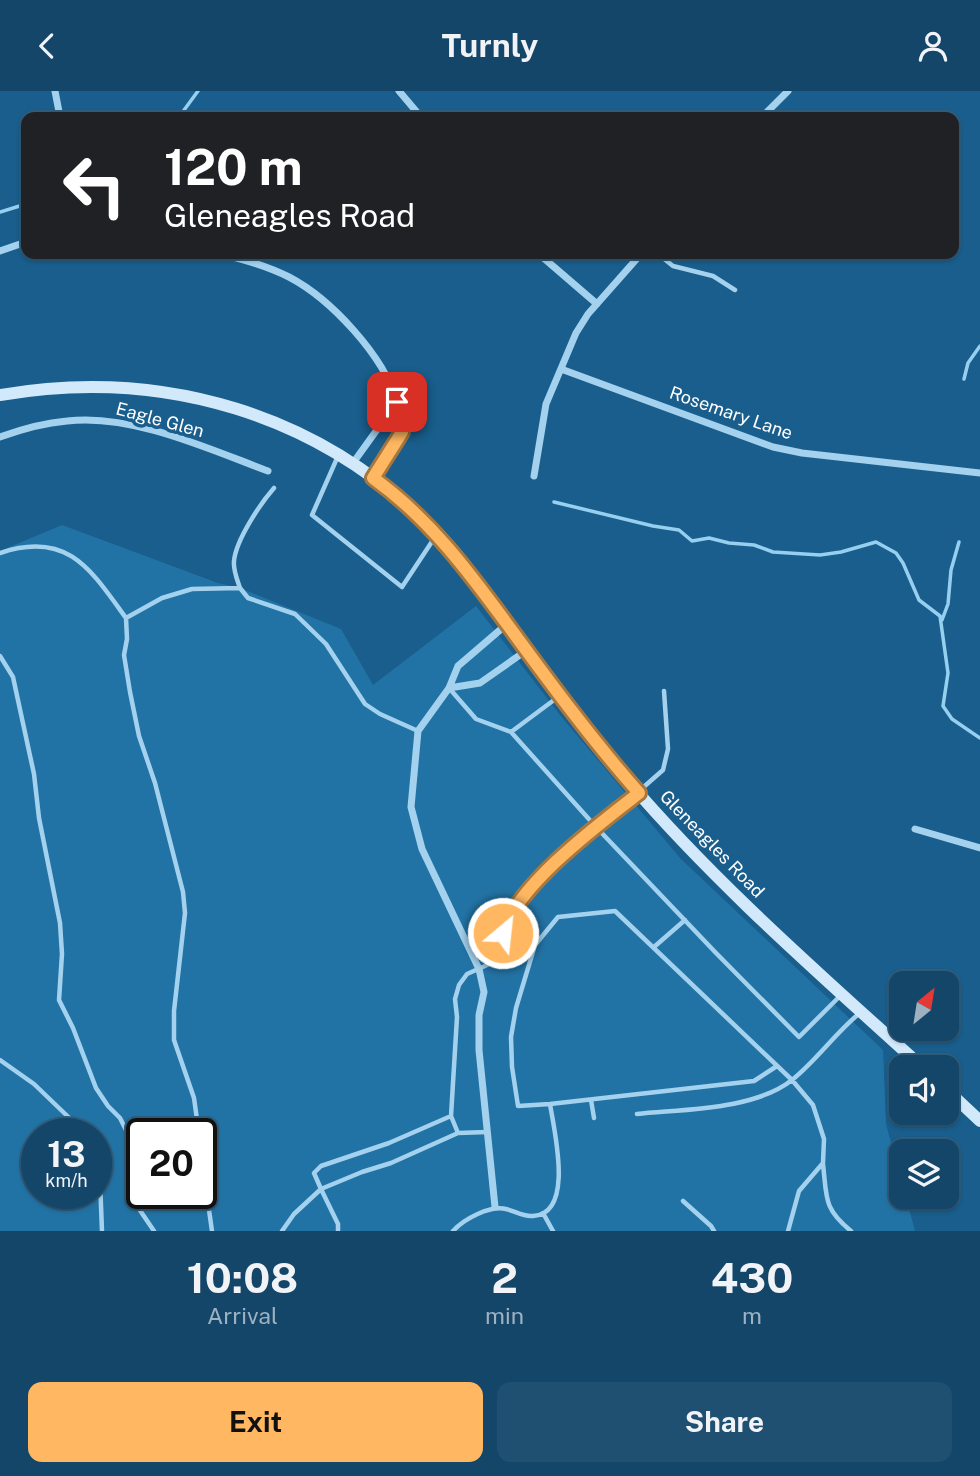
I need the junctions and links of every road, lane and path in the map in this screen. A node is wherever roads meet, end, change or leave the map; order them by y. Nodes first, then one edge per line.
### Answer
1 (55, 91) edge
2 (399, 91) edge
3 (788, 91) edge
4 (59, 112) edge
5 (417, 112) edge
6 (767, 112) edge
7 (21, 244) edge
8 (0, 251) edge
9 (239, 259) edge
10 (545, 259) edge
11 (637, 259) edge
12 (665, 259) edge
13 (735, 290) dead end
14 (597, 305) junction
15 (561, 369) junction
16 (0, 395) edge
17 (397, 402) junction
18 (0, 437) edge
19 (339, 455) junction
20 (353, 463) junction
21 (268, 471) dead end
22 (980, 473) edge
23 (534, 476) dead end
24 (373, 478) junction
25 (274, 488) dead end
26 (436, 534) junction
27 (0, 553) edge
28 (240, 588) junction
29 (126, 618) junction
30 (507, 625) junction
31 (527, 650) junction
32 (0, 656) edge
33 (450, 688) junction
34 (664, 691) dead end
35 (560, 695) junction
36 (418, 731) junction
37 (511, 732) junction
38 (639, 793) junction
39 (596, 827) junction
40 (915, 829) dead end
41 (980, 848) edge
42 (685, 920) junction
43 (654, 947) junction
44 (479, 969) junction
45 (842, 994) junction
46 (861, 1012) junction
47 (909, 1055) edge
48 (0, 1060) edge
49 (777, 1066) junction
50 (792, 1080) junction
51 (591, 1100) junction
52 (959, 1101) edge
53 (550, 1104) junction
54 (637, 1114) dead end
55 (451, 1116) junction
56 (69, 1118) edge
57 (197, 1118) edge
58 (594, 1118) dead end
59 (980, 1121) edge
60 (487, 1132) junction
61 (458, 1133) junction
62 (823, 1163) junction
63 (321, 1189) junction
64 (683, 1201) dead end
65 (495, 1207) junction
66 (101, 1209) edge
67 (209, 1209) edge
68 (543, 1213) junction
69 (102, 1231) edge
70 (154, 1231) edge
71 (212, 1231) edge
72 (282, 1231) edge
73 (338, 1231) edge
74 (453, 1231) edge
75 (553, 1231) edge
76 (714, 1231) edge
77 (788, 1231) edge
78 (851, 1231) edge

1 - 4 street
2 - 5 street
3 - 6 street
7 - 8 street
9 - 17 street
10 - 14 street
11 - 14 street
12 - 13 lane
14 - 15 street
15 - 22 street, Rosemary Lane
15 - 23 street
16 - 19 street, Gleneagles Road
17 - 20 street
17 - 24 street
18 - 21 street, Eagle Glen
19 - 20 street, Gleneagles Road
19 - 26 lane
20 - 24 street, Gleneagles Road
24 - 26 street, Gleneagles Road
25 - 28 lane
26 - 30 street, Gleneagles Road
27 - 29 lane
28 - 29 lane
28 - 36 lane
29 - 57 lane
30 - 31 street, Gleneagles Road
30 - 33 street
31 - 33 street
31 - 35 street, Gleneagles Road
32 - 70 lane
33 - 36 street
33 - 37 lane
34 - 38 lane
35 - 37 lane
35 - 38 street, Gleneagles Road
36 - 44 street
37 - 39 lane
38 - 39 lane
38 - 45 street, Gleneagles Road
39 - 42 lane
39 - 44 lane
40 - 41 street
42 - 43 lane
42 - 45 lane
43 - 49 lane
43 - 53 lane
44 - 55 lane
44 - 60 street
45 - 46 street, Gleneagles Road
46 - 47 street, Gleneagles Road
46 - 50 lane
48 - 56 lane
49 - 50 lane
49 - 51 lane
50 - 54 lane
50 - 62 lane
51 - 53 lane
51 - 58 lane
52 - 59 street
53 - 68 lane
55 - 61 lane
55 - 63 lane
60 - 61 lane
60 - 65 street
61 - 63 lane
62 - 77 lane
62 - 78 lane
63 - 72 lane
63 - 73 lane
64 - 76 lane
65 - 68 lane
65 - 74 lane
66 - 69 lane
67 - 71 lane
68 - 75 lane

